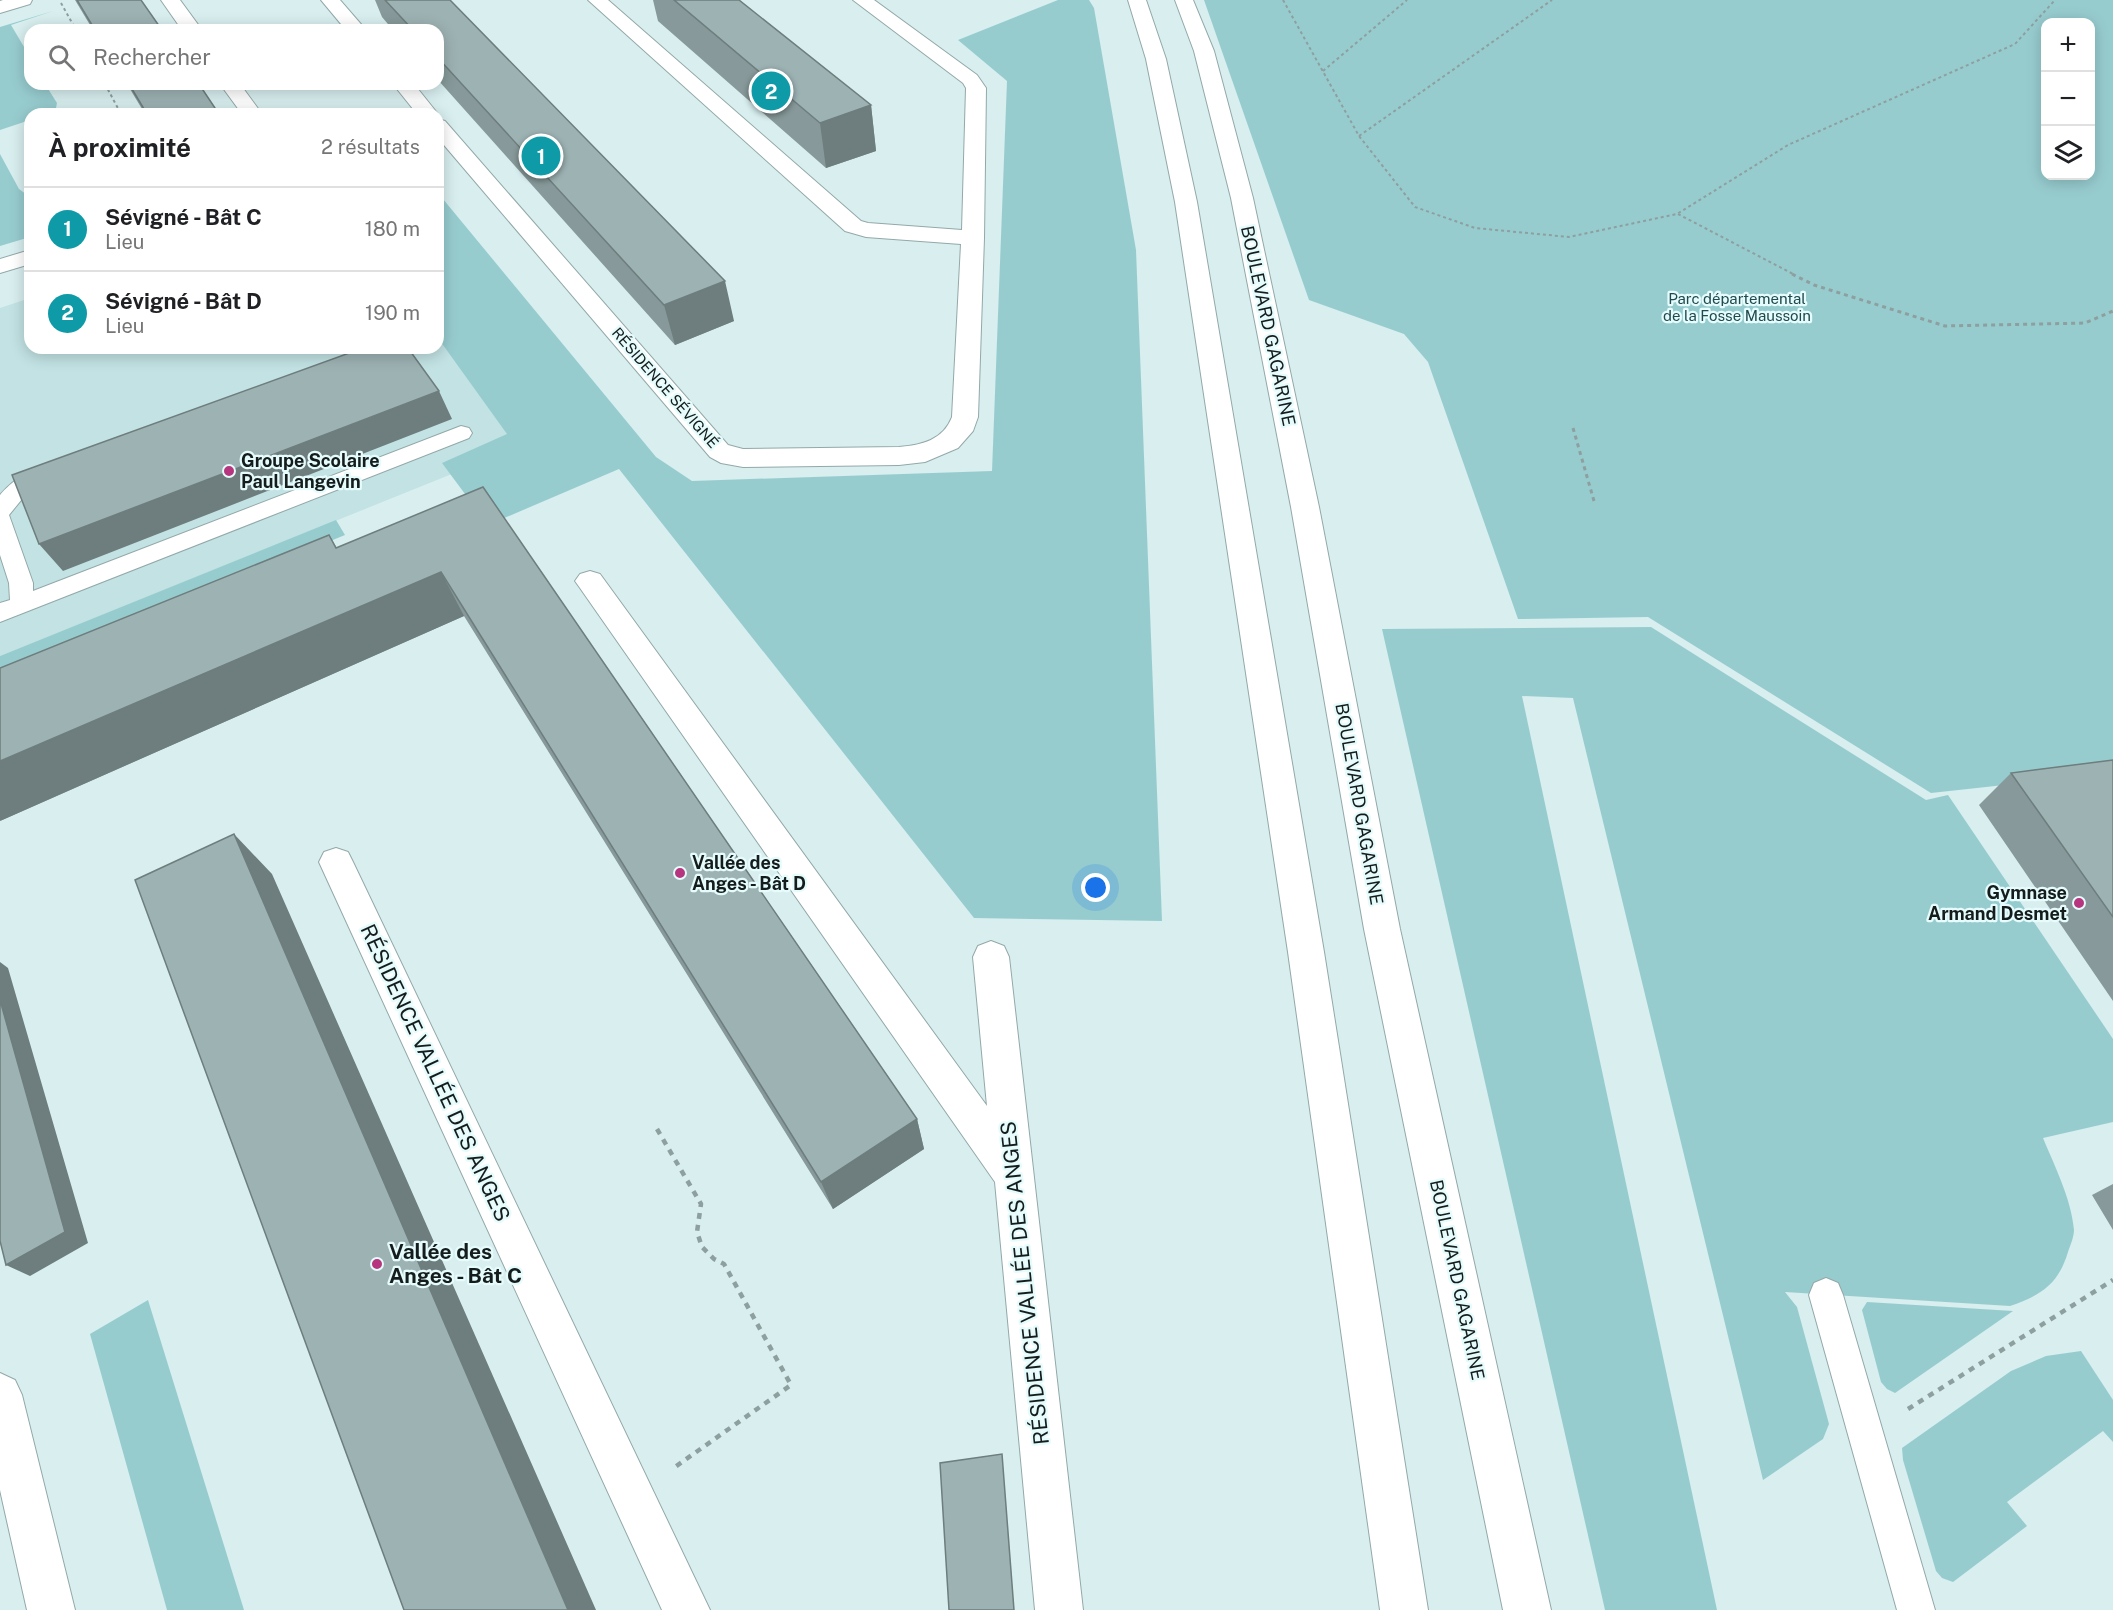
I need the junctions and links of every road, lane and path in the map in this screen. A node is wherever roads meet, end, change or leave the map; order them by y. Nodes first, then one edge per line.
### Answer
1 (23, 0) edge
2 (60, 0) edge
3 (170, 0) edge
4 (330, 0) edge
5 (597, 0) edge
6 (862, 0) edge
7 (1137, 0) edge
8 (1184, 0) edge
9 (1283, 0) edge
10 (1407, 0) edge
11 (1552, 0) edge
12 (2055, 0) edge
13 (0, 7) edge
14 (73, 24) edge
15 (188, 24) edge
16 (351, 24) edge
17 (1323, 71) junction
18 (108, 90) edge
19 (234, 90) edge
20 (408, 90) edge
21 (118, 108) edge
22 (248, 108) edge
23 (423, 108) edge
24 (444, 132) edge
25 (1359, 136) junction
26 (1677, 214) junction
27 (973, 238) junction
28 (24, 259) edge
29 (0, 266) edge
30 (2113, 311) edge
31 (1573, 428) dead end
32 (461, 433) dead end
33 (68, 467) edge
34 (1594, 501) dead end
35 (0, 510) edge
36 (0, 519) edge
37 (590, 581) dead end
38 (11, 608) edge
39 (336, 862) dead end
40 (992, 957) dead end
41 (657, 1129) dead end
42 (1015, 1177) junction
43 (2113, 1280) edge
44 (1826, 1294) dead end
45 (0, 1395) edge
46 (1867, 1435) junction
47 (710, 1442) dead end
48 (51, 1610) edge
49 (686, 1610) edge
50 (1059, 1610) edge
51 (1404, 1610) edge
52 (1527, 1610) edge
53 (1916, 1610) edge

1 - 13 street
2 - 14 path
3 - 15 street
4 - 16 street
5 - 27 street
6 - 27 street, RÉSIDENCE SÉVIGNÉ
7 - 51 street
8 - 52 street, BOULEVARD GAGARINE
9 - 17 path
10 - 17 path
11 - 25 path
12 - 26 path
17 - 25 path
18 - 21 path
19 - 22 street
20 - 23 street
24 - 27 street, RÉSIDENCE SÉVIGNÉ
25 - 26 path
26 - 30 path
28 - 29 street
31 - 34 path
32 - 38 lane
33 - 35 lane
36 - 38 lane
37 - 42 street
39 - 49 street, RÉSIDENCE VALLÉE DES ANGES
40 - 42 street, RÉSIDENCE VALLÉE DES ANGES
41 - 47 path
42 - 50 street, RÉSIDENCE VALLÉE DES ANGES
43 - 46 path
44 - 46 lane
45 - 48 street
46 - 53 lane

